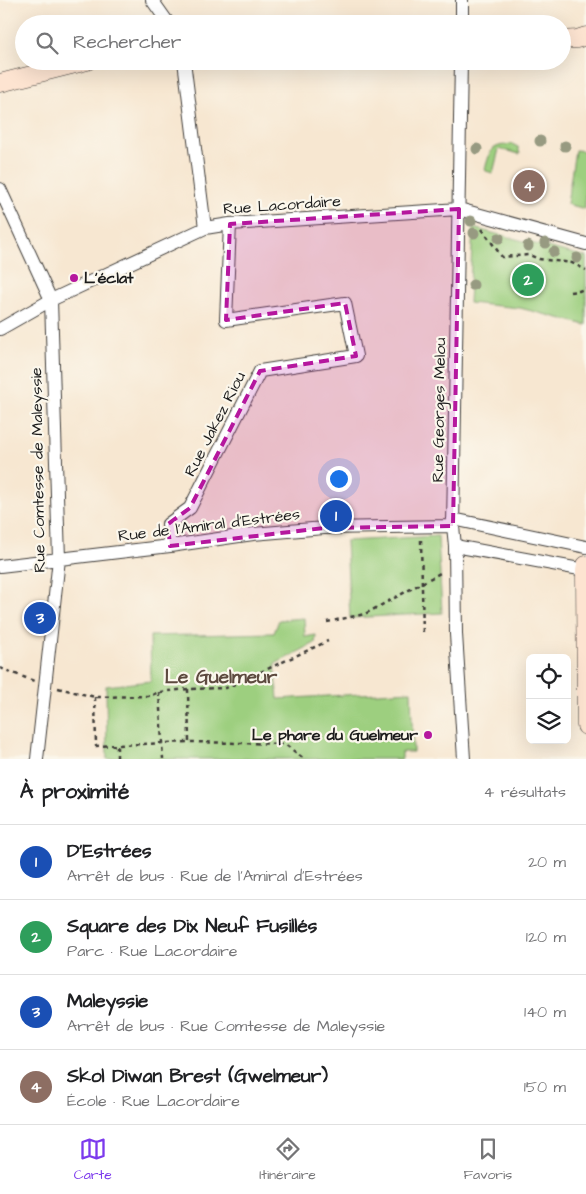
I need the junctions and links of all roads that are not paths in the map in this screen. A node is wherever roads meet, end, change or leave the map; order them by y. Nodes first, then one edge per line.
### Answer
1 (152, 0) edge
2 (462, 0) edge
3 (163, 15) edge
4 (462, 15) edge
5 (586, 36) edge
6 (571, 39) edge
7 (51, 70) edge
8 (185, 70) edge
9 (461, 70) edge
10 (0, 83) edge
11 (0, 189) edge
12 (459, 209) junction
13 (230, 224) junction
14 (205, 228) junction
15 (586, 244) edge
16 (50, 300) junction
17 (0, 329) edge
18 (453, 523) junction
19 (170, 546) junction
20 (454, 546) junction
21 (586, 547) edge
22 (59, 559) junction
23 (5, 565) edge
24 (586, 567) edge
25 (586, 634) edge
26 (586, 726) edge
27 (37, 759) edge
28 (464, 759) edge

1 - 3 street
2 - 4 street
5 - 6 street
7 - 10 street
8 - 14 street
9 - 12 street, Rue Georges Melou
11 - 16 street, Rue Comtesse de Maleyssie
12 - 13 street, Rue Lacordaire
12 - 15 street, Rue Lacordaire
12 - 18 street, Rue Georges Melou
13 - 14 street, Rue Lacordaire
13 - 19 street, Rue Jakez Riou
14 - 16 street, Rue Lacordaire
16 - 17 street, Rue Lacordaire
16 - 22 street, Rue Comtesse de Maleyssie
18 - 19 street, Rue de l'Amiral d'Estrées
18 - 20 street, Rue Georges Melou
18 - 21 street, Rue de l'Amiral d'Estrées
19 - 22 street, Rue de l'Amiral d'Estrées
20 - 24 street
20 - 28 street, Rue Georges Melou
22 - 23 street, Rue de l'Amiral d'Estrées
22 - 27 street, Rue Comtesse de Maleyssie
24 - 25 street
25 - 26 street

